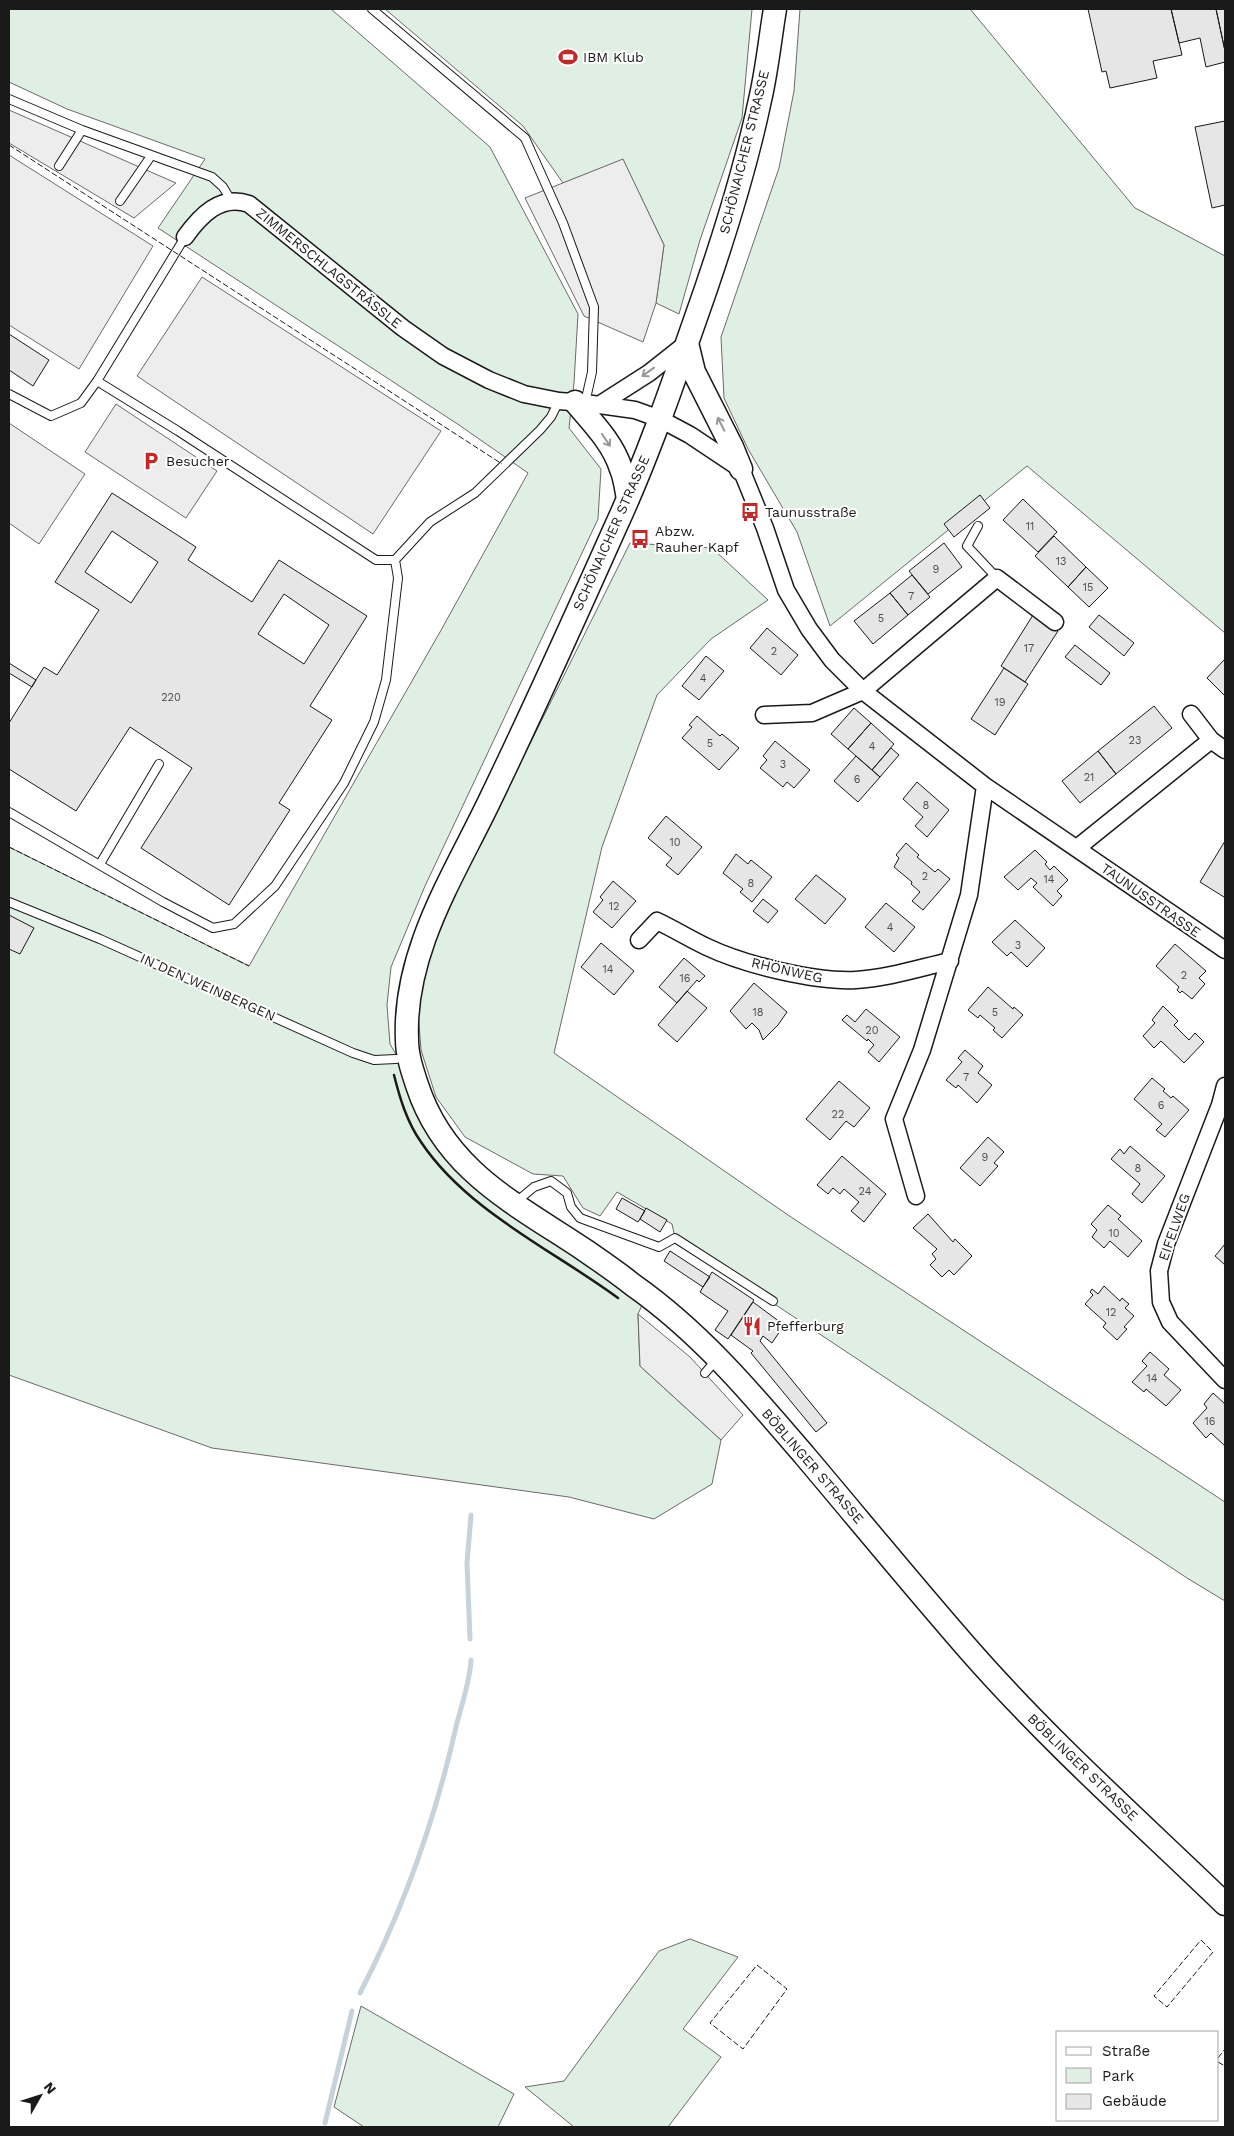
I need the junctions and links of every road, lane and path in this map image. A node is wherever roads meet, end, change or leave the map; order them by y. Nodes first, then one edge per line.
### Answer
1 (372, 9) edge
2 (775, 9) edge
3 (9, 99) edge
4 (82, 130) junction
5 (151, 156) junction
6 (59, 166) dead end
7 (120, 201) dead end
8 (232, 202) junction
9 (185, 237) joint
10 (687, 343) junction
11 (97, 381) junction
12 (9, 394) edge
13 (580, 403) junction
14 (660, 419) junction
15 (740, 469) junction
16 (628, 499) junction
17 (978, 526) dead end
18 (395, 560) junction
19 (997, 578) junction
20 (1055, 622) dead end
21 (863, 691) junction
22 (1191, 714) dead end
23 (764, 715) dead end
24 (1212, 740) junction
25 (1225, 750) edge
26 (159, 764) dead end
27 (984, 786) junction
28 (9, 812) edge
29 (1077, 848) junction
30 (100, 864) junction
31 (9, 902) edge
32 (639, 940) dead end
33 (1225, 950) edge
34 (950, 961) junction
35 (404, 1052) junction
36 (1225, 1086) edge
37 (916, 1196) dead end
38 (512, 1204) junction
39 (773, 1301) dead end
40 (1225, 1380) edge
41 (1225, 1904) edge

1 - 13 lane
2 - 10 main road, SCHÖNAICHER STRASSE
3 - 4 lane
4 - 5 lane
4 - 6 lane
5 - 7 lane
5 - 8 lane
8 - 9 street
8 - 13 street, ZIMMERSCHLAGSTRÄSSLE
9 - 11 lane
10 -> 13 street
10 - 14 main road, SCHÖNAICHER STRASSE
15 -> 10 main road
11 - 12 lane
11 - 18 lane
13 - 14 street, ZIMMERSCHLAGSTRÄSSLE
13 -> 16 main road
13 - 18 lane
14 - 15 street
14 - 16 main road, SCHÖNAICHER STRASSE
15 - 21 street, TAUNUSSTRASSE
16 - 35 main road, SCHÖNAICHER STRASSE
17 - 19 lane
18 - 30 lane
19 - 20 street
19 - 21 street
21 - 23 street
21 - 27 street, TAUNUSSTRASSE
22 - 24 street
24 - 25 street
24 - 29 street
26 - 30 lane
27 - 29 street, TAUNUSSTRASSE
27 - 34 street
28 - 30 lane
29 - 33 street, TAUNUSSTRASSE
31 - 35 lane, IN DEN WEINBERGEN
32 - 34 street, RHÖNWEG
34 - 37 street
35 - 38 main road, BÖBLINGER STRASSE
36 - 40 street, EIFELWEG
38 - 39 lane
38 - 41 main road, BÖBLINGER STRASSE

